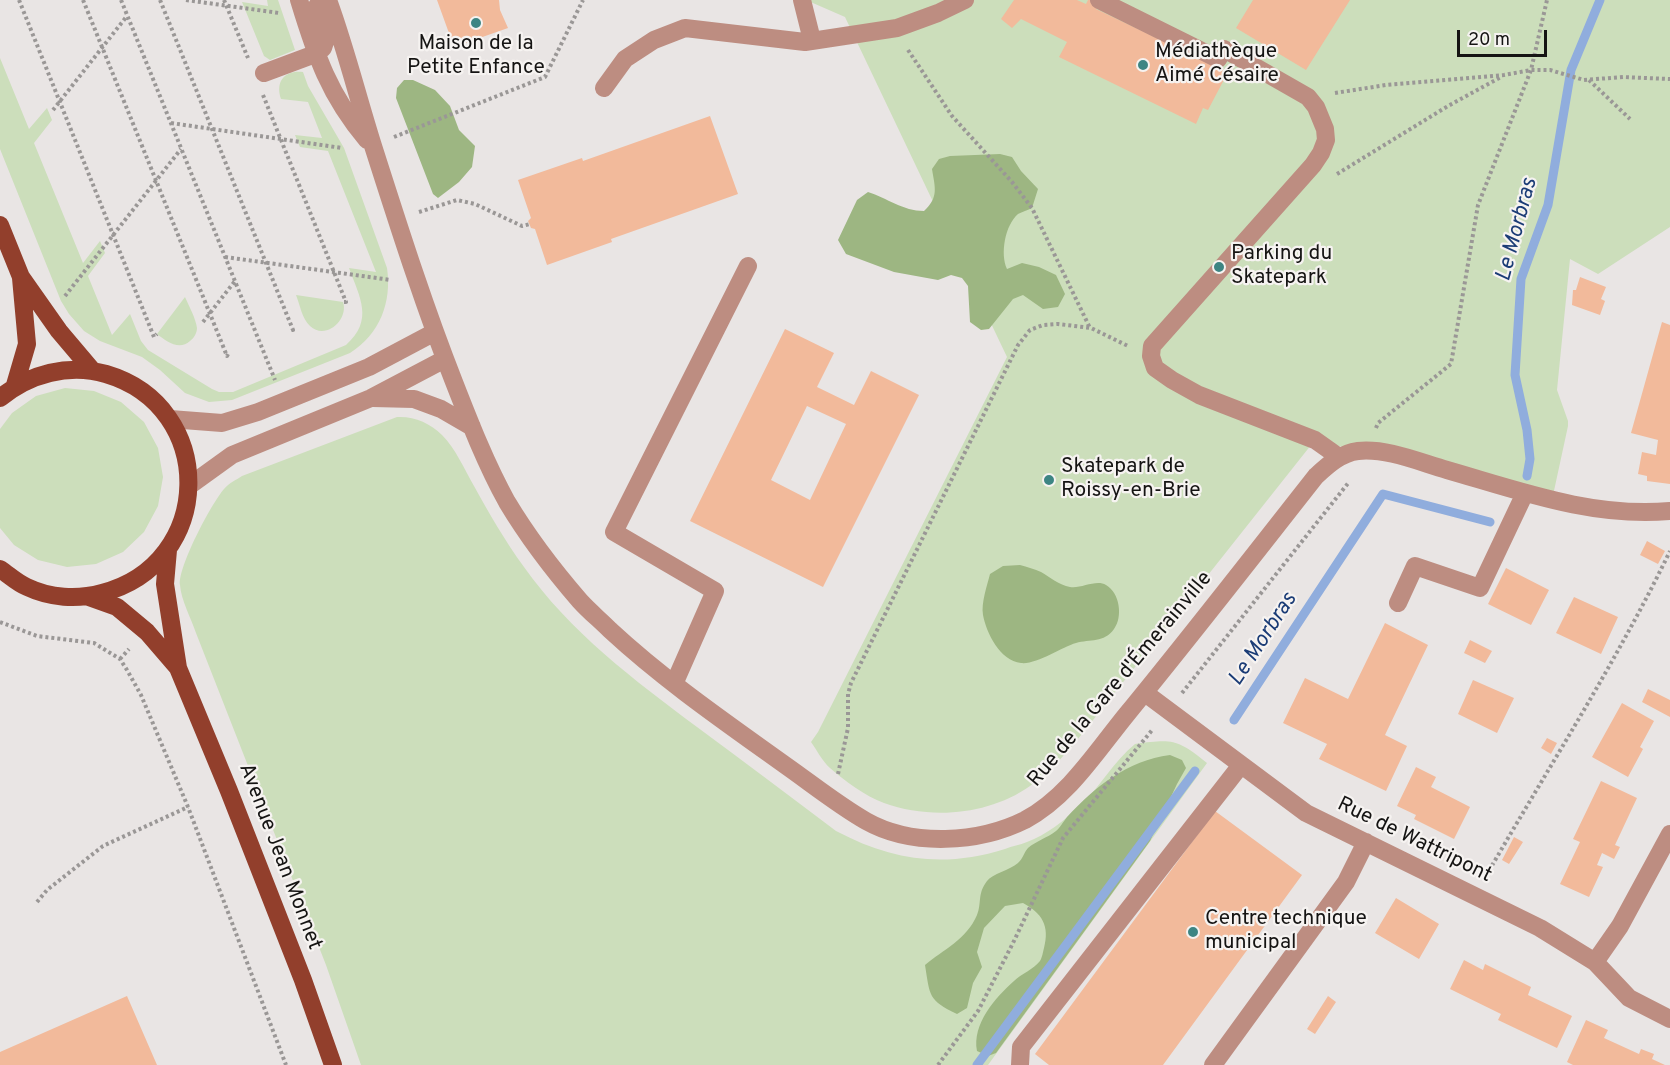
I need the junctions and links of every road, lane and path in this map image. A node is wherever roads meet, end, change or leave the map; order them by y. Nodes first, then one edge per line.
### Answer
1 (19, 0) edge
2 (83, 0) edge
3 (121, 0) edge
4 (160, 0) edge
5 (186, 0) edge
6 (224, 0) edge
7 (315, 0) edge
8 (328, 0) edge
9 (582, 0) edge
10 (802, 0) edge
11 (965, 0) edge
12 (1100, 0) edge
13 (1547, 0) edge
14 (227, 6) junction
15 (294, 7) edge
16 (128, 15) junction
17 (897, 28) junction
18 (812, 40) junction
19 (102, 47) junction
20 (315, 54) junction
21 (249, 61) dead end
22 (1531, 70) junction
23 (264, 73) dead end
24 (1504, 75) junction
25 (1670, 79) edge
26 (1586, 80) junction
27 (604, 88) dead end
28 (262, 95) dead end
29 (1308, 97) junction
30 (60, 102) junction
31 (53, 110) dead end
32 (1630, 119) dead end
33 (171, 123) junction
34 (212, 129) junction
35 (280, 139) junction
36 (372, 146) junction
37 (181, 148) junction
38 (350, 149) dead end
39 (1330, 177) dead end
40 (156, 180) junction
41 (419, 212) dead end
42 (530, 224) dead end
43 (0, 225) edge
44 (113, 234) junction
45 (225, 257) junction
46 (266, 262) junction
47 (748, 266) dead end
48 (334, 272) junction
49 (21, 277) junction
50 (234, 281) junction
51 (394, 281) dead end
52 (343, 302) dead end
53 (210, 313) junction
54 (49, 315) junction
55 (202, 322) dead end
56 (1091, 328) junction
57 (290, 329) dead end
58 (435, 332) junction
59 (157, 334) dead end
60 (228, 354) dead end
61 (1151, 356) junction
62 (445, 359) junction
63 (92, 370) junction
64 (15, 385) junction
65 (0, 398) edge
66 (371, 398) junction
67 (283, 402) junction
68 (170, 419) junction
69 (472, 428) junction
70 (1370, 450) junction
71 (1339, 457) junction
72 (189, 486) junction
73 (1525, 493) junction
74 (1670, 511) edge
75 (168, 550) junction
76 (1670, 551) edge
77 (0, 569) edge
78 (89, 597) junction
79 (1398, 603) dead end
80 (0, 622) edge
81 (178, 668) junction
82 (674, 684) junction
83 (1144, 693) junction
84 (1168, 710) junction
85 (1241, 765) junction
86 (828, 796) junction
87 (188, 807) junction
88 (1670, 834) edge
89 (1366, 842) junction
90 (1475, 896) junction
91 (37, 902) dead end
92 (1595, 962) junction
93 (1670, 1019) edge
94 (286, 1065) edge
95 (333, 1065) edge
96 (938, 1065) edge
97 (1020, 1065) edge
98 (1214, 1065) edge

1 - 30 path
2 - 19 path
3 - 16 path
4 - 34 path
5 - 14 path
6 - 14 path
7 - 20 street
8 - 36 street, Rue de la Gare d'Émerainville
9 - 36 path
10 - 18 street
11 - 17 street
12 - 29 street
13 - 22 path
14 - 15 path
14 - 21 path
15 - 20 street
16 - 19 path
16 - 33 path
17 - 18 street
17 - 56 path
18 - 27 street
19 - 30 path
19 - 40 path
20 - 23 street
20 - 36 street
22 - 24 path
22 - 26 path
22 - 70 path
24 - 29 path
24 - 39 path
25 - 26 path
26 - 32 path
28 - 35 path
29 - 61 street
30 - 31 path
30 - 44 path
33 - 34 path
33 - 37 path
34 - 35 path
34 - 46 path
35 - 38 path
35 - 48 path
36 - 58 street, Rue de la Gare d'Émerainville
37 - 40 path
37 - 45 path
40 - 44 path
40 - 53 path
41 - 42 path
43 - 49 main road
44 - 54 path
44 - 59 path
45 - 46 path
45 - 50 path
46 - 48 path
46 - 57 path
47 - 82 street
48 - 51 path
48 - 52 path
49 - 54 main road
49 - 64 main road
50 - 53 path
50 - 67 path
53 - 55 path
53 - 60 path
54 - 63 main road
56 - 61 path
56 - 86 path
58 - 62 street, Rue de la Gare d'Émerainville
58 - 67 street
61 - 71 street
62 - 66 street
62 - 69 street, Rue de la Gare d'Émerainville
63 - 64 main road
63 - 68 main road
64 - 65 main road
66 - 69 street
66 - 72 street
67 - 68 street
68 - 72 main road
69 - 82 street, Rue de la Gare d'Émerainville
70 - 71 street, Rue de la Gare d'Émerainville
70 - 73 street, Rue de la Gare d'Émerainville
70 - 84 path
71 - 83 street, Rue de la Gare d'Émerainville
72 - 75 main road
73 - 74 street, Rue de la Gare d'Émerainville
73 - 79 street
75 - 78 main road
75 - 81 main road, Avenue Jean Monnet
76 - 90 path
77 - 78 main road
78 - 81 main road, Avenue Jean Monnet
80 - 87 path
81 - 95 main road, Avenue Jean Monnet
82 - 86 street, Rue de la Gare d'Émerainville
83 - 84 street, Rue de Wattripont
83 - 86 street, Rue de la Gare d'Émerainville
84 - 85 street, Rue de Wattripont
84 - 96 path
85 - 89 street, Rue de Wattripont
85 - 97 street
87 - 91 path
87 - 94 path
88 - 92 street
89 - 90 street, Rue de Wattripont
89 - 98 street
90 - 92 street, Rue de Wattripont
92 - 93 street, Rue de Wattripont

